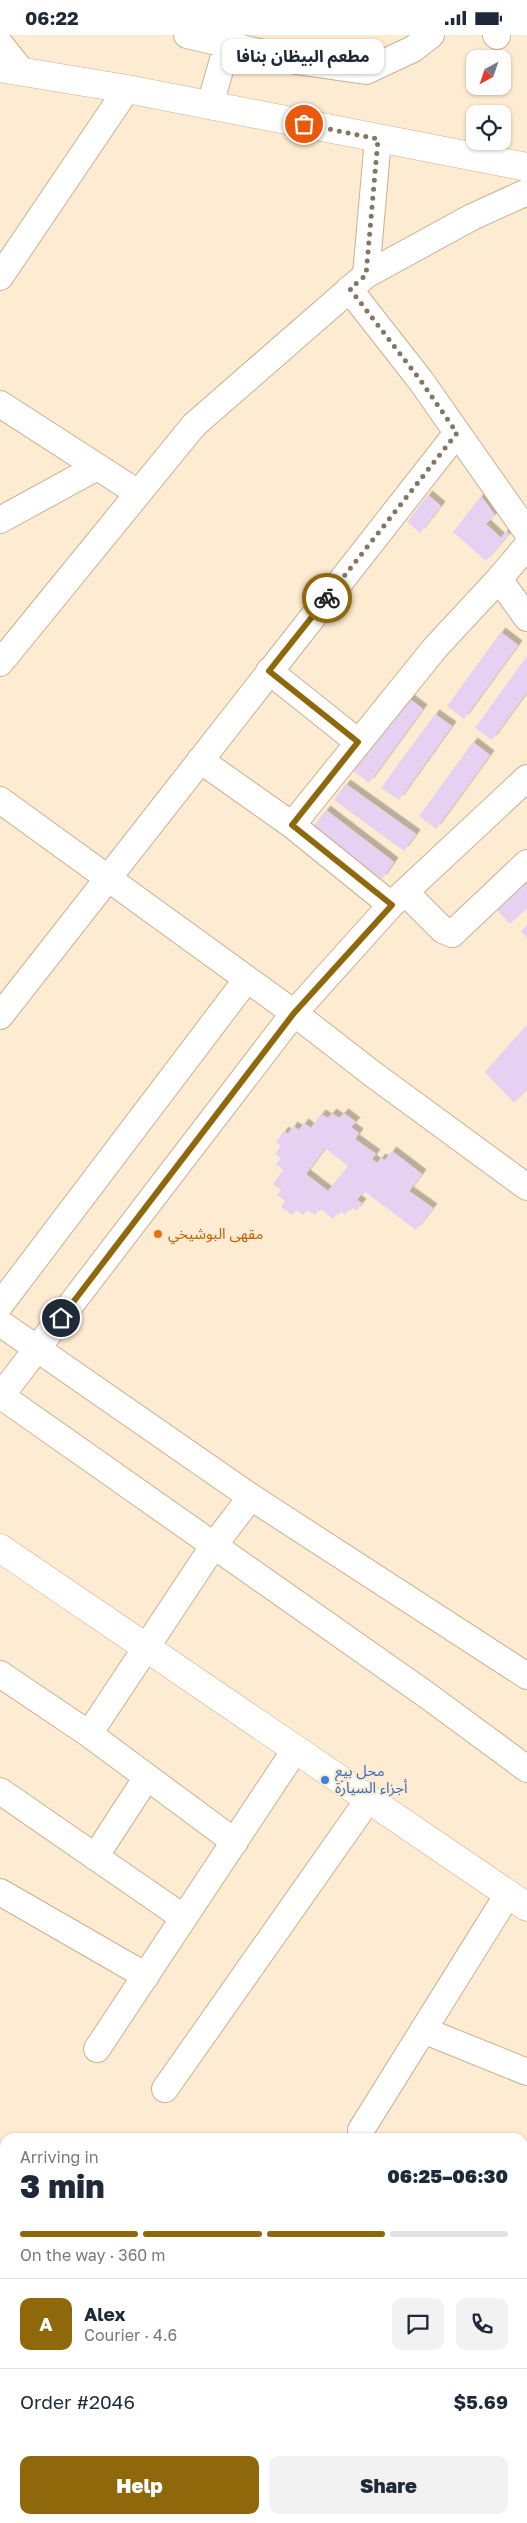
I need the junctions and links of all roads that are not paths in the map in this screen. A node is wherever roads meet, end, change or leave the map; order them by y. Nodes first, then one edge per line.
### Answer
1 (187, 35) edge
2 (431, 35) edge
3 (229, 40) edge
4 (0, 45) edge
5 (10, 68) edge
6 (57, 77) junction
7 (0, 87) edge
8 (127, 89) junction
9 (210, 105) junction
10 (378, 139) junction
11 (527, 167) edge
12 (527, 192) edge
13 (0, 277) edge
14 (358, 282) junction
15 (0, 404) edge
16 (457, 433) junction
17 (97, 467) junction
18 (138, 493) junction
19 (0, 520) edge
20 (527, 532) edge
21 (527, 546) edge
22 (499, 579) junction
23 (527, 617) edge
24 (0, 663) edge
25 (269, 671) junction
26 (358, 742) junction
27 (200, 760) junction
28 (527, 778) edge
29 (0, 800) edge
30 (292, 825) junction
31 (527, 863) edge
32 (107, 879) junction
33 (398, 899) junction
34 (247, 979) junction
35 (294, 1013) junction
36 (0, 1016) edge
37 (527, 1187) edge
38 (0, 1305) edge
39 (0, 1323) edge
40 (37, 1349) junction
41 (0, 1396) edge
42 (251, 1497) junction
43 (214, 1545) junction
44 (0, 1548) edge
45 (144, 1648) junction
46 (0, 1674) edge
47 (527, 1676) edge
48 (89, 1734) junction
49 (295, 1751) junction
50 (527, 1769) edge
51 (147, 1777) junction
52 (0, 1791) edge
53 (368, 1800) junction
54 (235, 1842) junction
55 (95, 1857) junction
56 (0, 1892) edge
57 (517, 1901) edge
58 (184, 1918) junction
59 (146, 1976) junction
60 (423, 2030) junction
61 (97, 2049) dead end
62 (527, 2072) edge
63 (165, 2089) dead end
64 (360, 2130) dead end

1 - 3 street
2 - 3 street
3 - 9 street
4 - 5 street
5 - 6 main road
6 - 7 main road
6 - 8 main road
8 - 9 main road
8 - 13 street
9 - 10 main road
10 - 11 main road
10 - 14 street
12 - 14 street
14 - 16 street
14 - 18 street
15 - 17 street
16 - 20 street
16 - 25 street
17 - 18 street
17 - 19 street
18 - 24 street
21 - 22 street
22 - 23 street
22 - 26 street
25 - 26 street
25 - 27 street
26 - 30 street
27 - 30 street
27 - 32 street
28 - 33 street
29 - 32 street
30 - 33 street
31 - 33 street
32 - 34 street
32 - 36 street
33 - 35 street
34 - 35 street
34 - 38 street
35 - 37 street
35 - 40 street
39 - 40 street
40 - 41 street
40 - 42 street
41 - 43 street
42 - 43 street
42 - 47 street
43 - 45 street
43 - 50 street
44 - 45 main road
45 - 48 street
45 - 49 main road
46 - 48 street
48 - 51 street
49 - 53 main road
49 - 54 street
51 - 54 street
51 - 55 street
52 - 55 street
53 - 57 main road
53 - 63 street
54 - 58 street
55 - 58 street
56 - 59 street
57 - 60 street
58 - 59 street
59 - 61 street
60 - 62 street
60 - 64 street

